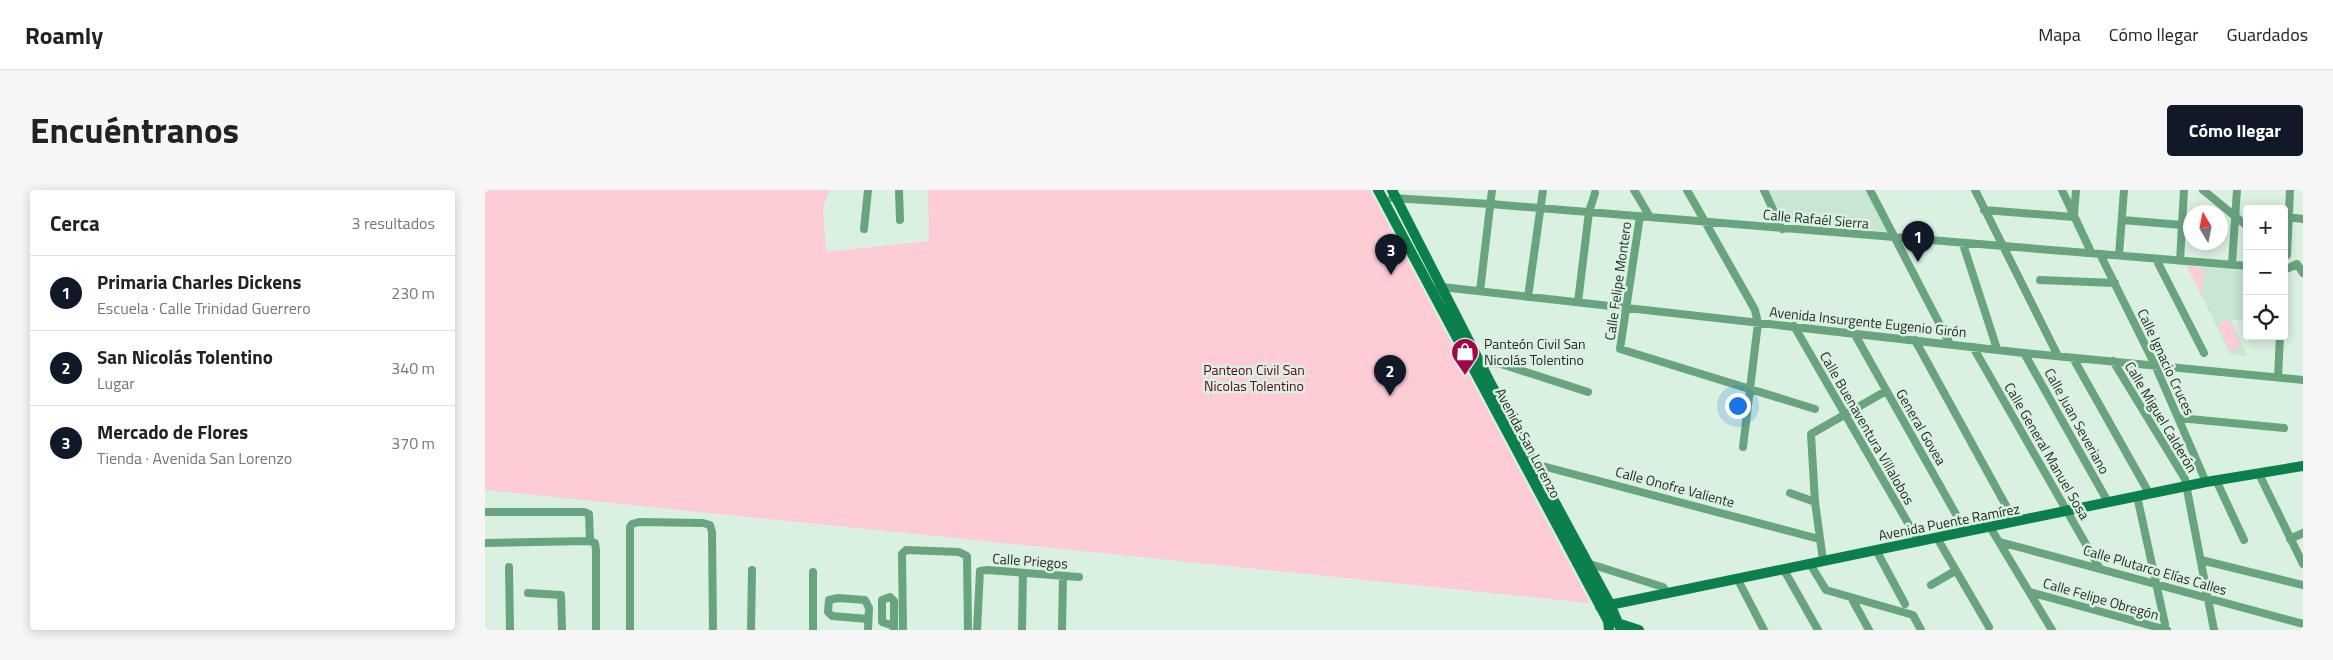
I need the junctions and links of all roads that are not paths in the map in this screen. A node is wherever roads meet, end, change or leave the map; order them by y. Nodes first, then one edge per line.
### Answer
1 (868, 190) edge
2 (899, 190) edge
3 (1492, 190) edge
4 (1543, 190) edge
5 (1634, 190) edge
6 (1687, 190) edge
7 (1763, 190) edge
8 (1870, 190) edge
9 (1965, 190) edge
10 (1975, 190) edge
11 (2062, 190) edge
12 (2076, 190) edge
13 (2124, 190) edge
14 (2184, 190) edge
15 (2203, 190) edge
16 (2237, 190) edge
17 (2290, 190) edge
18 (1595, 193) dead end
19 (1381, 194) edge
20 (1393, 194) edge
21 (1490, 204) junction
22 (1540, 208) junction
23 (1984, 210) junction
24 (1589, 212) junction
25 (1640, 216) junction
26 (1650, 217) junction
27 (2074, 217) junction
28 (2236, 218) junction
29 (2288, 218) joint
30 (2303, 219) edge
31 (900, 220) dead end
32 (2122, 220) junction
33 (1705, 222) junction
34 (2243, 223) edge
35 (2182, 225) junction
36 (864, 229) dead end
37 (1782, 229) junction
38 (1894, 238) junction
39 (1963, 244) junction
40 (2003, 248) junction
41 (2091, 252) junction
42 (2100, 254) junction
43 (2119, 255) junction
44 (2288, 256) edge
45 (2156, 259) junction
46 (2180, 261) junction
47 (2232, 264) junction
48 (2243, 265) edge
49 (2300, 265) edge
50 (2288, 269) edge
51 (2303, 272) edge
52 (2040, 280) dead end
53 (2115, 283) junction
54 (1437, 290) junction
55 (1480, 291) junction
56 (1528, 297) junction
57 (1578, 302) junction
58 (1626, 308) junction
59 (1758, 323) junction
60 (1794, 326) junction
61 (1854, 333) junction
62 (1915, 340) junction
63 (2280, 340) edge
64 (1950, 344) junction
65 (1973, 347) junction
66 (1997, 350) junction
67 (2024, 353) junction
68 (2204, 353) dead end
69 (2058, 356) junction
70 (2073, 358) junction
71 (2113, 361) junction
72 (1481, 364) junction
73 (2155, 365) junction
74 (2278, 378) junction
75 (2303, 380) edge
76 (1749, 389) junction
77 (1886, 391) junction
78 (1588, 392) dead end
79 (1815, 409) dead end
80 (1844, 415) junction
81 (2179, 418) junction
82 (2284, 428) dead end
83 (1743, 447) dead end
84 (1529, 465) junction
85 (2303, 466) edge
86 (2259, 474) junction
87 (2211, 481) junction
88 (2186, 486) junction
89 (1790, 493) dead end
90 (2149, 494) junction
91 (2137, 496) junction
92 (1815, 502) junction
93 (2108, 502) junction
94 (2066, 511) junction
95 (485, 512) edge
96 (2015, 522) junction
97 (1990, 527) junction
98 (1966, 532) junction
99 (2303, 533) edge
100 (1937, 538) junction
101 (1819, 539) junction
102 (2290, 539) junction
103 (2244, 540) dead end
104 (590, 541) junction
105 (1919, 542) junction
106 (2000, 542) junction
107 (485, 543) edge
108 (1876, 550) junction
109 (1823, 560) junction
110 (2201, 560) junction
111 (1810, 564) junction
112 (2303, 564) edge
113 (1582, 565) junction
114 (509, 567) dead end
115 (2099, 567) junction
116 (752, 570) dead end
117 (1784, 570) junction
118 (1955, 571) junction
119 (813, 572) dead end
120 (1023, 573) junction
121 (1063, 576) junction
122 (1079, 577) dead end
123 (1738, 580) junction
124 (1931, 585) dead end
125 (2303, 585) edge
126 (2156, 586) junction
127 (2030, 592) junction
128 (528, 593) dead end
129 (1668, 594) junction
130 (2209, 598) junction
131 (1852, 599) junction
132 (1905, 604) dead end
133 (1605, 606) junction
134 (869, 619) junction
135 (2303, 624) edge
136 (1614, 626) edge
137 (1989, 627) dead end
138 (510, 630) edge
139 (562, 630) edge
140 (596, 630) edge
141 (630, 630) edge
142 (713, 630) edge
143 (751, 630) edge
144 (813, 630) edge
145 (869, 630) edge
146 (903, 630) edge
147 (968, 630) edge
148 (977, 630) edge
149 (1022, 630) edge
150 (1062, 630) edge
151 (1639, 630) edge
152 (1764, 630) edge
153 (1817, 630) edge
154 (1869, 630) edge
155 (1921, 630) edge
156 (2052, 630) edge
157 (2165, 630) edge
158 (2214, 630) edge

1 - 36 street
2 - 31 street
3 - 21 street
4 - 22 street
5 - 26 street, Calle Felipe Montero
6 - 33 street
7 - 37 street
8 - 38 street
9 - 10 street
10 - 23 street
11 - 27 street
12 - 27 street
13 - 32 street
14 - 35 street
15 - 28 street
16 - 28 street
17 - 29 street
18 - 24 street
19 - 20 street, Calle Rafaél Sierra
19 - 54 main road, Avenida San Lorenzo
20 - 21 street, Calle Rafaél Sierra
20 - 54 main road, Avenida San Lorenzo
21 - 22 street, Calle Rafaél Sierra
21 - 55 street
22 - 24 street, Calle Rafaél Sierra
22 - 56 street
23 - 27 street
23 - 40 street
24 - 25 street, Calle Rafaél Sierra
24 - 57 street
25 - 26 street, Calle Rafaél Sierra
25 - 58 street, Calle Felipe Montero
26 - 33 street, Calle Rafaél Sierra
27 - 41 street
28 - 34 street
28 - 47 street
29 - 30 street
32 - 35 street
32 - 43 street
33 - 37 street, Calle Rafaél Sierra
33 - 59 street
35 - 46 street
37 - 38 street, Calle Rafaél Sierra
38 - 39 street, Calle Rafaél Sierra
38 - 64 street
39 - 40 street, Calle Rafaél Sierra
39 - 66 street
40 - 41 street, Calle Rafaél Sierra
40 - 69 street
41 - 42 street, Calle Rafaél Sierra
42 - 43 street, Calle Rafaél Sierra
42 - 53 street, Calle Ignacio Cruces
43 - 45 street, Calle Rafaél Sierra
44 - 49 street
45 - 46 street, Calle Rafaél Sierra
45 - 68 street
46 - 47 street, Calle Rafaél Sierra
47 - 48 street, Calle Rafaél Sierra
49 - 50 street
49 - 51 street
52 - 53 street
53 - 73 street, Calle Ignacio Cruces
54 - 55 street, Avenida Insurgente Eugenio Girón
54 - 72 main road, Avenida San Lorenzo
54 - 84 main road, Avenida San Lorenzo
55 - 56 street, Avenida Insurgente Eugenio Girón
56 - 57 street, Avenida Insurgente Eugenio Girón
57 - 58 street, Avenida Insurgente Eugenio Girón
58 - 59 street, Avenida Insurgente Eugenio Girón
58 - 76 street, Calle Felipe Montero
59 - 60 street, Avenida Insurgente Eugenio Girón
59 - 76 street
60 - 61 street, Avenida Insurgente Eugenio Girón
60 - 80 street, Calle Buenaventura Villalobos
61 - 62 street, Avenida Insurgente Eugenio Girón
61 - 77 street, General Govea
62 - 64 street, Avenida Insurgente Eugenio Girón
62 - 96 street
63 - 74 street
64 - 65 street, Avenida Insurgente Eugenio Girón
65 - 66 street, Avenida Insurgente Eugenio Girón
65 - 94 street, Calle General Manuel Sosa
66 - 67 street, Avenida Insurgente Eugenio Girón
67 - 69 street, Avenida Insurgente Eugenio Girón
67 - 93 street, Calle Juan Severiano
69 - 70 street, Avenida Insurgente Eugenio Girón
70 - 71 street, Avenida Insurgente Eugenio Girón
70 - 90 street
71 - 73 street, Avenida Insurgente Eugenio Girón
71 - 88 street, Calle Miguel Calderón
72 - 78 street
72 - 84 main road, Avenida San Lorenzo
73 - 74 street, Avenida Insurgente Eugenio Girón
73 - 81 street, Calle Ignacio Cruces
74 - 75 street, Avenida Insurgente Eugenio Girón
76 - 79 street
76 - 83 street
77 - 80 street
77 - 98 street, General Govea
80 - 92 street
80 - 105 street, Calle Buenaventura Villalobos
81 - 82 street
81 - 87 street, Calle Ignacio Cruces
84 - 101 street, Calle Onofre Valiente
84 - 113 main road, Avenida San Lorenzo
85 - 86 main road, Avenida Puente Ramírez
86 - 87 main road, Avenida Puente Ramírez
86 - 102 street
87 - 88 main road, Avenida Puente Ramírez
87 - 103 street, Calle Ignacio Cruces
88 - 90 main road, Avenida Puente Ramírez
88 - 110 street, Calle Miguel Calderón
89 - 92 street
90 - 91 main road, Avenida Puente Ramírez
91 - 93 main road, Avenida Puente Ramírez
91 - 126 street
92 - 101 street
93 - 94 main road, Avenida Puente Ramírez
94 - 96 main road, Avenida Puente Ramírez
94 - 115 street, Calle General Manuel Sosa
95 - 104 street
96 - 97 main road, Avenida Puente Ramírez
97 - 98 main road, Avenida Puente Ramírez
97 - 106 street
98 - 100 main road, Avenida Puente Ramírez
99 - 102 street
100 - 105 main road, Avenida Puente Ramírez
100 - 118 street
101 - 109 street
102 - 112 street
104 - 107 street
104 - 140 street
105 - 108 main road, Avenida Puente Ramírez
106 - 115 street, Calle Plutarco Elías Calles
106 - 127 street
108 - 109 main road, Avenida Puente Ramírez
108 - 132 street
109 - 111 main road, Avenida Puente Ramírez
110 - 125 street
110 - 130 street, Calle Miguel Calderón
111 - 117 main road, Avenida Puente Ramírez
111 - 131 street
113 - 129 street
113 - 133 main road, Avenida San Lorenzo
114 - 138 street
115 - 126 street, Calle Plutarco Elías Calles
116 - 143 street
117 - 123 main road, Avenida Puente Ramírez
117 - 153 street
118 - 124 street
118 - 137 street
119 - 144 street
120 - 121 street, Calle Priegos
120 - 148 street, Calle Priegos
120 - 149 street
121 - 122 street, Calle Priegos
121 - 150 street
123 - 129 main road, Avenida Puente Ramírez
123 - 152 street
126 - 130 street, Calle Plutarco Elías Calles
126 - 157 street
127 - 156 street
127 - 157 street, Calle Felipe Obregón
128 - 139 street
129 - 133 main road, Avenida Puente Ramírez
130 - 135 street, Calle Plutarco Elías Calles
130 - 158 street, Calle Miguel Calderón
131 - 154 street
131 - 155 street
133 - 136 main road, Avenida San Lorenzo
134 - 134 street
134 - 145 street
136 - 151 main road
141 - 142 street
146 - 147 street

